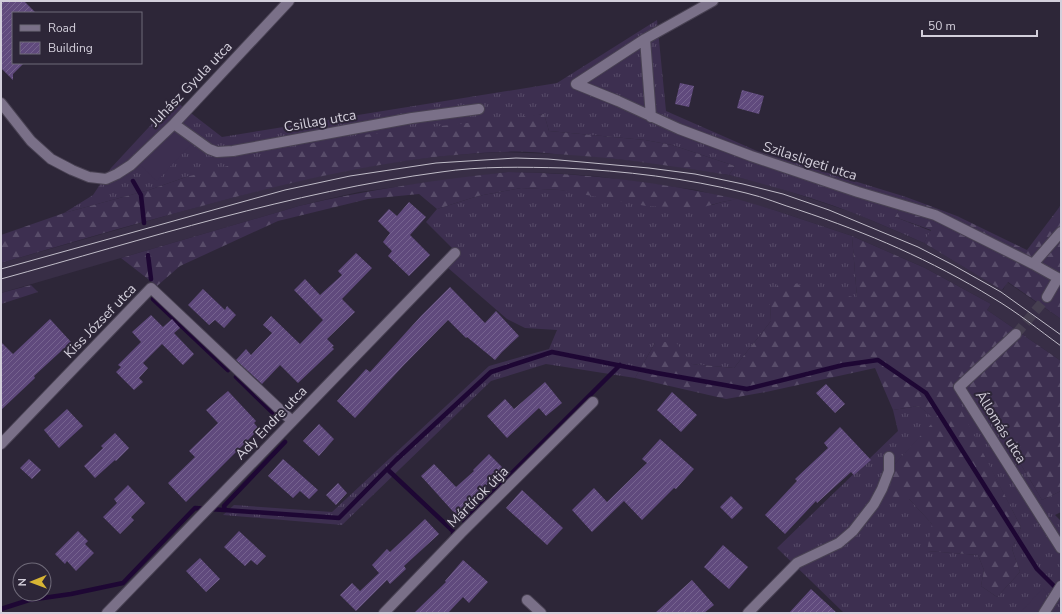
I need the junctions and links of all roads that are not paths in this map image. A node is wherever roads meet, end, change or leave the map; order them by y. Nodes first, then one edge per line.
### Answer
1 (290, 1) edge
2 (713, 1) edge
3 (645, 39) junction
4 (1, 103) edge
5 (479, 109) dead end
6 (651, 117) junction
7 (174, 124) junction
8 (1061, 232) edge
9 (455, 252) dead end
10 (1033, 264) junction
11 (1060, 274) edge
12 (1047, 297) tunnel mouth
13 (1016, 334) tunnel mouth
14 (593, 402) dead end
15 (292, 421) junction
16 (1, 444) edge
17 (889, 457) dead end
18 (1061, 548) edge
19 (1061, 586) edge
20 (527, 600) dead end
21 (107, 613) edge
22 (384, 613) edge
23 (541, 613) edge
24 (748, 613) edge
25 (1044, 613) edge

1 - 7 street, Juhász Gyula utca
2 - 3 street
3 - 6 street
3 - 6 street, Szilasligeti utca
4 - 7 street, Juhász Gyula utca
5 - 7 street, Csillag utca
6 - 10 street, Szilasligeti utca
8 - 10 street
9 - 15 street, Ady Endre utca
10 - 11 street, Szilasligeti utca
11 - 12 street, Szilasligeti utca
13 - 18 street, Állomás utca
14 - 22 street, Mártírok útja
15 - 16 street, Kiss József utca
15 - 21 street, Ady Endre utca
17 - 24 street
19 - 25 street
20 - 23 street

